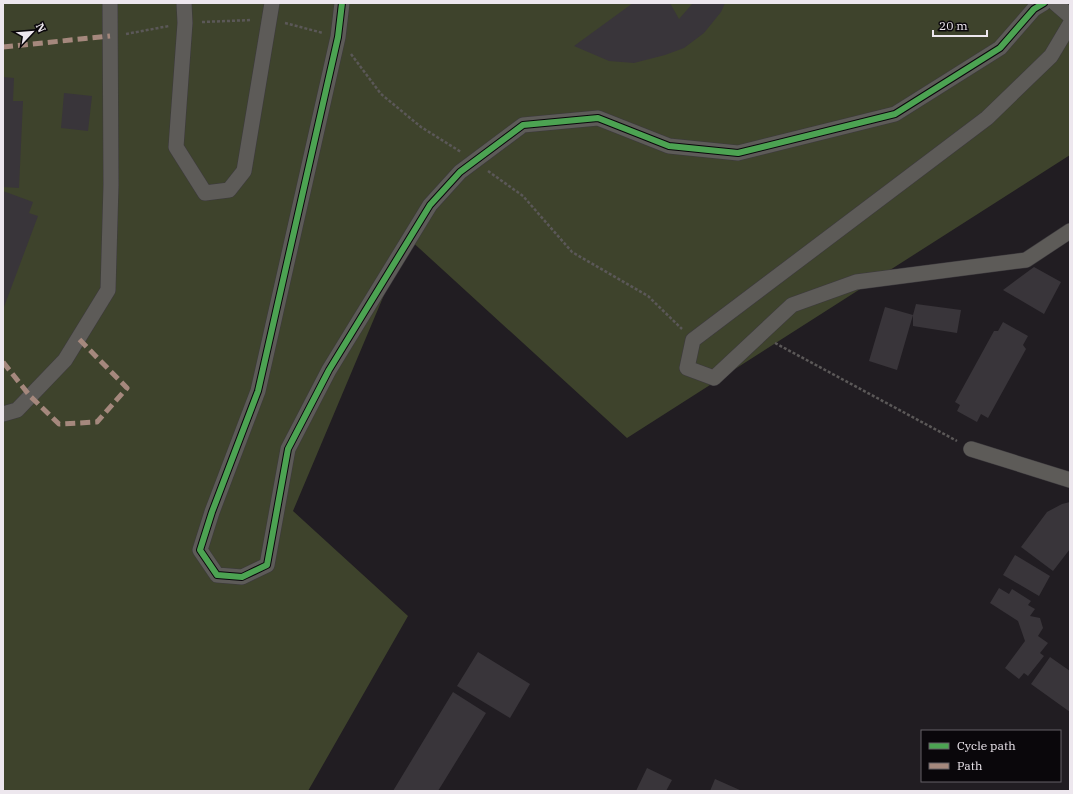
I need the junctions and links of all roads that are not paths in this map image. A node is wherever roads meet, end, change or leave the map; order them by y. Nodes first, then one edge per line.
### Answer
1 (110, 3) edge
2 (184, 3) edge
3 (272, 3) edge
4 (342, 3) edge
5 (1044, 3) edge
6 (1054, 3) edge
7 (1070, 16) edge
8 (1070, 24) edge
9 (1070, 231) edge
10 (3, 414) edge
11 (971, 449) road end
12 (1070, 480) edge

1 - 10 street
2 - 3 street
4 - 5 street
6 - 7 street
8 - 9 street
11 - 12 street

